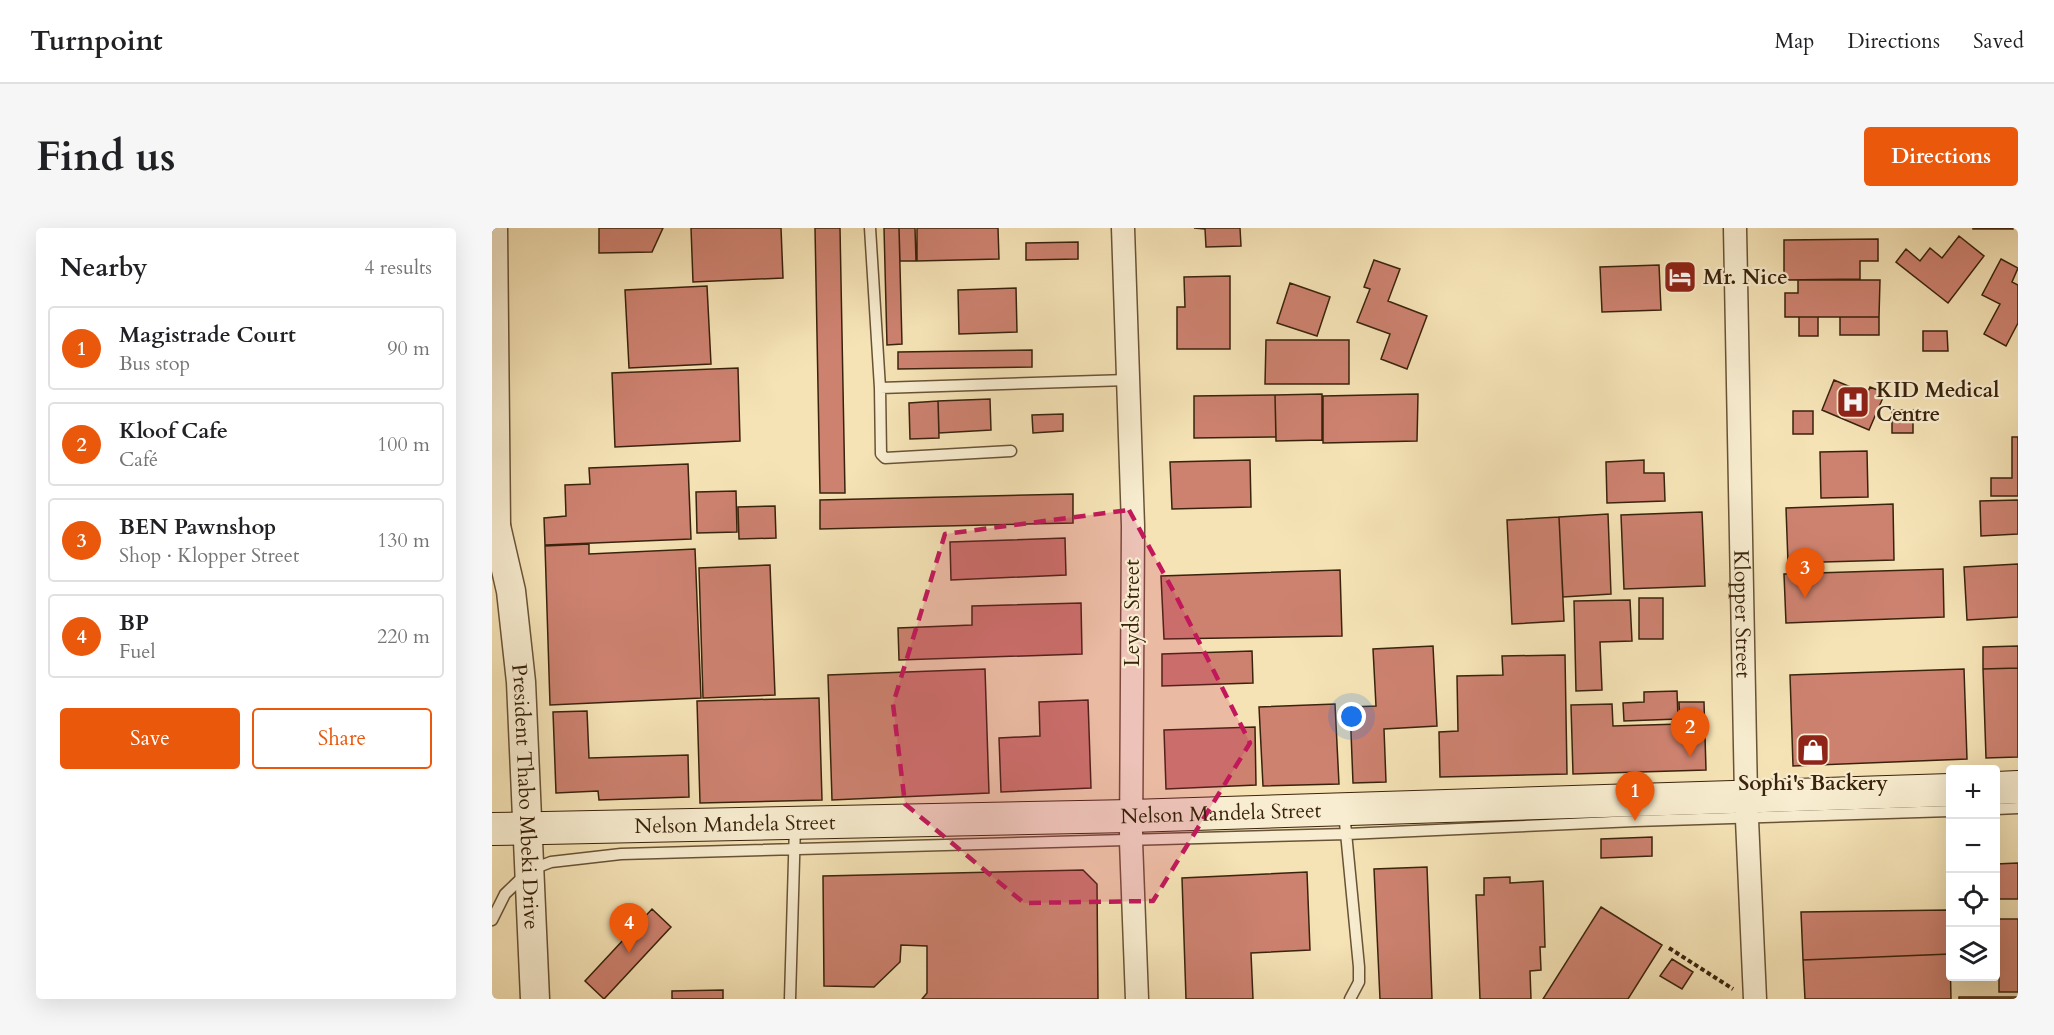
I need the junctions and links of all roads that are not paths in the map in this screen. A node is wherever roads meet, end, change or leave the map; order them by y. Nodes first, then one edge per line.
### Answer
1 (493, 228) edge
2 (870, 228) edge
3 (1123, 228) edge
4 (1735, 228) edge
5 (493, 292) edge
6 (1128, 380) junction
7 (880, 388) junction
8 (1011, 451) dead end
9 (494, 534) edge
10 (2000, 788) edge
11 (2018, 788) edge
12 (1946, 790) edge
13 (1747, 808) junction
14 (2018, 808) edge
15 (2000, 809) edge
16 (1946, 811) edge
17 (1346, 821) junction
18 (527, 828) junction
19 (1131, 828) junction
20 (492, 829) edge
21 (795, 835) junction
22 (530, 870) junction
23 (492, 920) edge
24 (1747, 996) edge
25 (536, 999) edge
26 (790, 999) edge
27 (1137, 999) edge
28 (1350, 999) edge

1 - 5 street, President Thabo Mbeki Drive
2 - 7 lane
3 - 6 street, Leyds Street
4 - 13 street, Klopper Street
5 - 9 street, President Thabo Mbeki Drive
6 - 7 lane
6 - 19 street, Leyds Street
7 - 8 lane
9 - 18 street, President Thabo Mbeki Drive
10 - 11 main road
12 - 13 main road, Nelson Mandela Street
13 - 16 lane
13 - 17 main road, Nelson Mandela Street
13 - 24 street, Klopper Street
14 - 15 lane
17 - 19 main road, Nelson Mandela Street
17 - 28 lane
18 - 20 main road, Nelson Mandela Street
18 - 21 main road, Nelson Mandela Street
18 - 22 street, President Thabo Mbeki Drive
19 - 21 main road, Nelson Mandela Street
19 - 27 street, Leyds Street
21 - 22 lane
21 - 26 lane
22 - 23 lane
22 - 25 street, President Thabo Mbeki Drive

